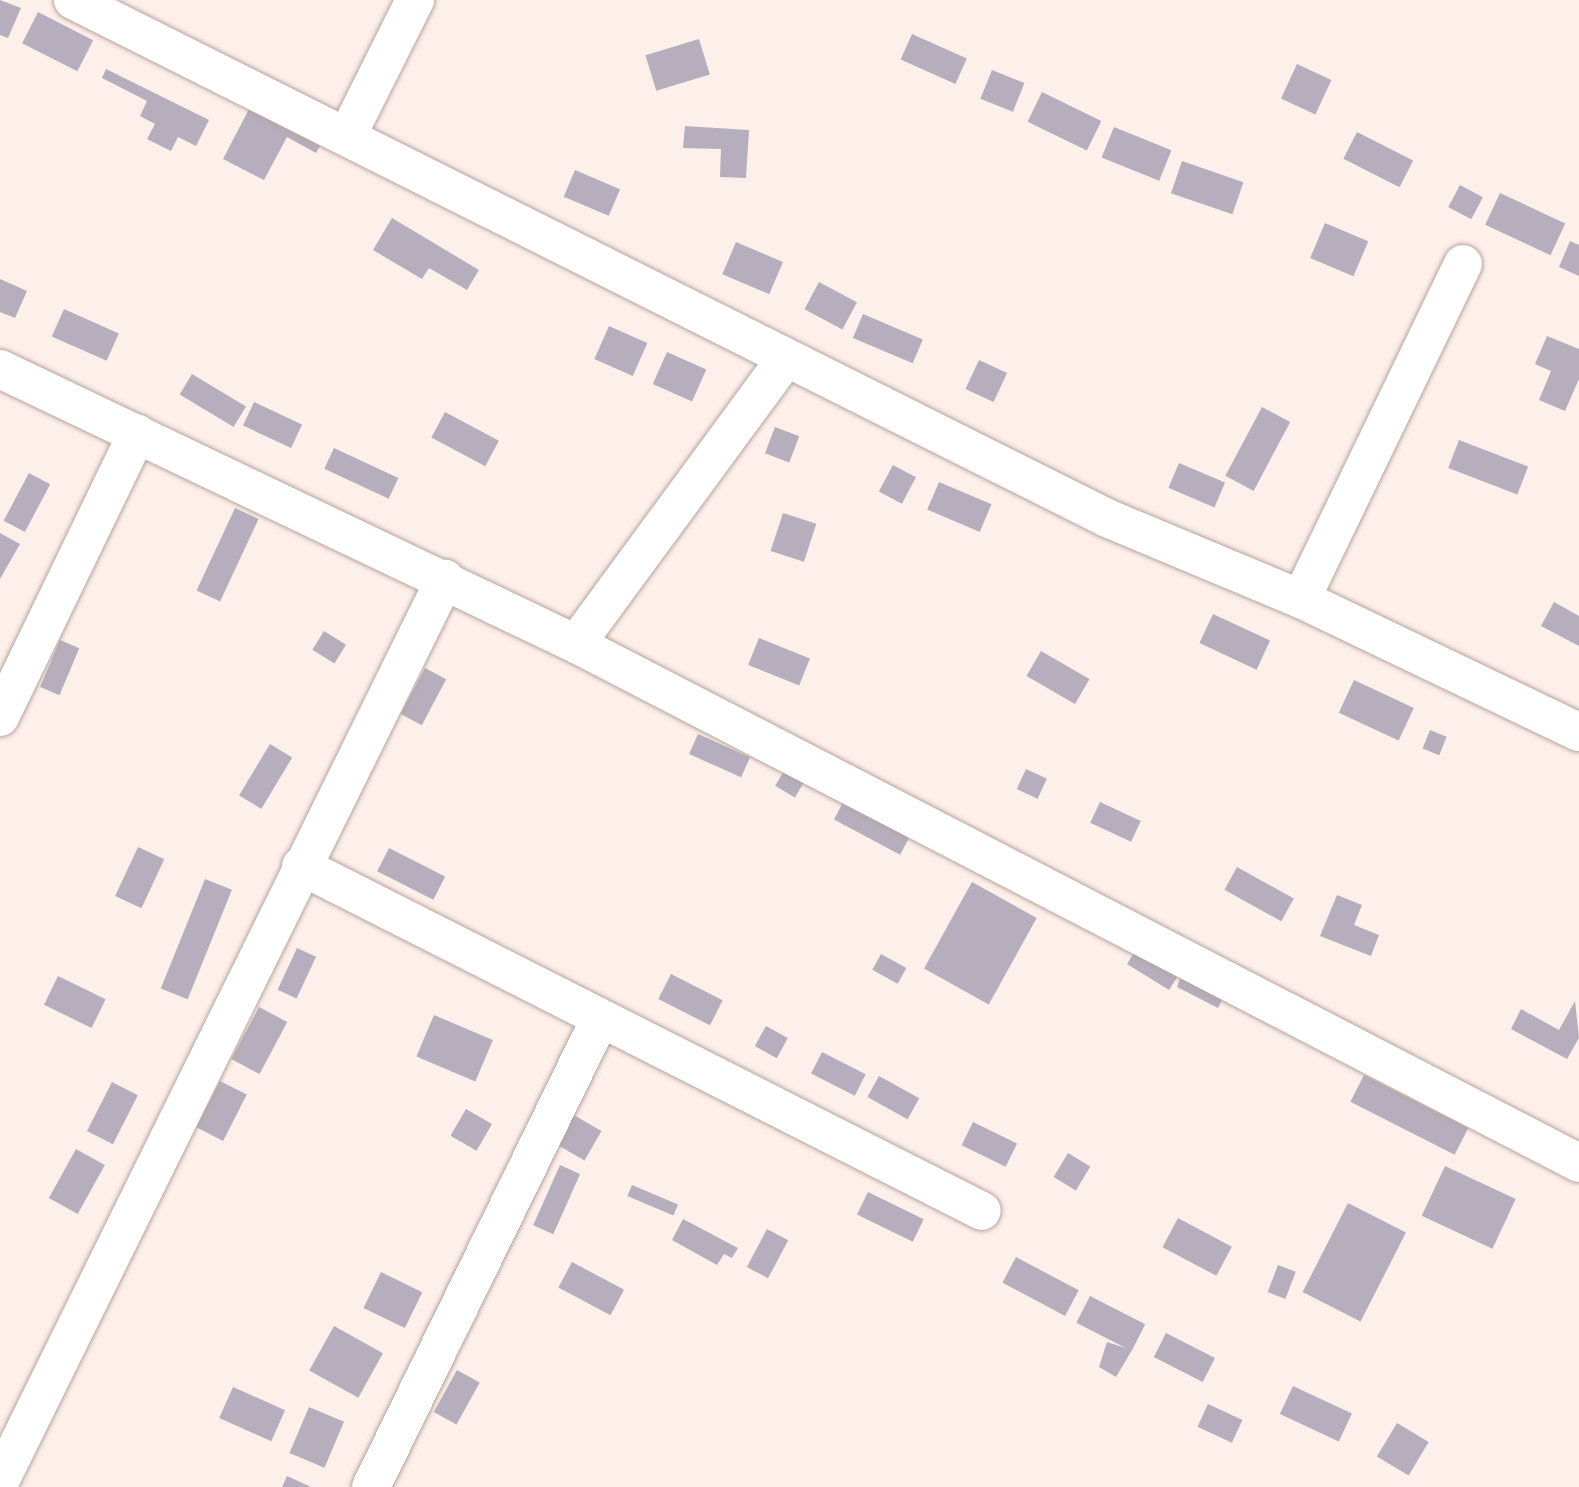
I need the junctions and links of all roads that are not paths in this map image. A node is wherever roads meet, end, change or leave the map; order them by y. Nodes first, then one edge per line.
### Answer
1 (73, 0) edge
2 (415, 0) edge
3 (347, 136) junction
4 (1463, 264) dead end
5 (785, 359) junction
6 (0, 369) edge
7 (137, 433) junction
8 (446, 579) junction
9 (1301, 599) junction
10 (576, 644) junction
11 (0, 717) edge
12 (1579, 732) edge
13 (301, 866) junction
14 (600, 1019) junction
15 (1579, 1163) edge
16 (982, 1211) dead end
17 (0, 1481) edge
18 (371, 1487) edge

1 - 3 street
2 - 3 street
3 - 5 street
4 - 9 street
5 - 9 street
5 - 10 street
6 - 7 street
7 - 8 street
7 - 11 street
8 - 10 street
8 - 13 street
9 - 12 street
10 - 15 street
13 - 14 street
13 - 17 street
14 - 16 street
14 - 18 street

